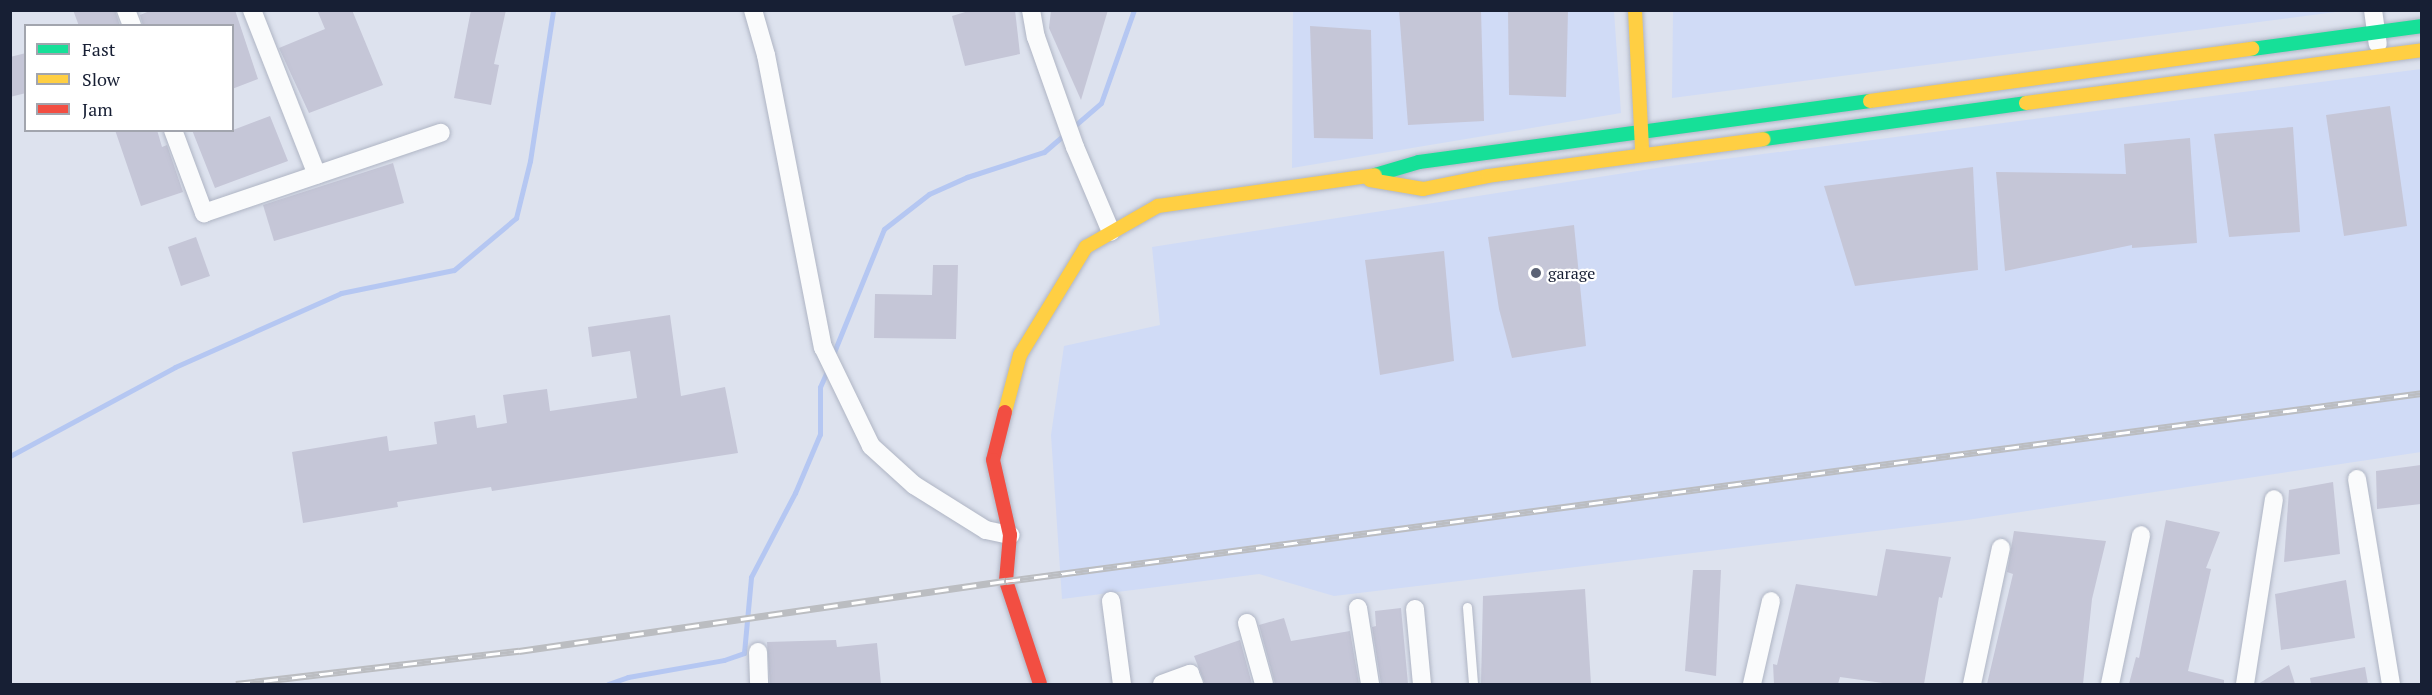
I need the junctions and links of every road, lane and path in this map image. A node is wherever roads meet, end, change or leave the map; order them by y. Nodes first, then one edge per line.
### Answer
1 (252, 10) edge
2 (753, 10) edge
3 (1031, 10) edge
4 (1635, 10) edge
5 (2373, 10) edge
6 (2421, 26) edge
7 (2376, 33) junction
8 (2421, 50) edge
9 (2379, 56) junction
10 (174, 132) edge
11 (1640, 132) junction
12 (441, 133) dead end
13 (1642, 155) junction
14 (317, 175) junction
15 (1364, 179) junction
16 (1111, 232) junction
17 (2357, 479) dead end
18 (2274, 499) dead end
19 (1010, 535) junction
20 (2141, 535) dead end
21 (2001, 548) dead end
22 (1111, 601) dead end
23 (1771, 601) dead end
24 (1467, 607) dead end
25 (1358, 608) dead end
26 (1415, 609) dead end
27 (1247, 623) dead end
28 (758, 652) dead end
29 (759, 684) edge
30 (1040, 684) edge
31 (1122, 684) edge
32 (1162, 684) edge
33 (1194, 684) edge
34 (1264, 684) edge
35 (1370, 684) edge
36 (1422, 684) edge
37 (1473, 684) edge
38 (1752, 684) edge
39 (1972, 684) edge
40 (2110, 684) edge
41 (2245, 684) edge
42 (2391, 684) edge

1 - 14 street
2 - 19 street
3 - 16 street
4 - 11 street
5 - 7 street
6 - 7 street
7 - 9 street
7 - 11 street
8 - 9 street
9 - 13 street
10 - 14 street
11 - 13 street
11 - 15 street
12 - 14 street
13 - 15 street
15 - 16 street
16 - 19 street
17 - 42 street
18 - 41 street
19 - 30 street
20 - 40 street
21 - 39 street
22 - 31 street
23 - 38 street
24 - 37 lane
25 - 35 street
26 - 36 street
27 - 34 street
28 - 29 street
32 - 33 street

